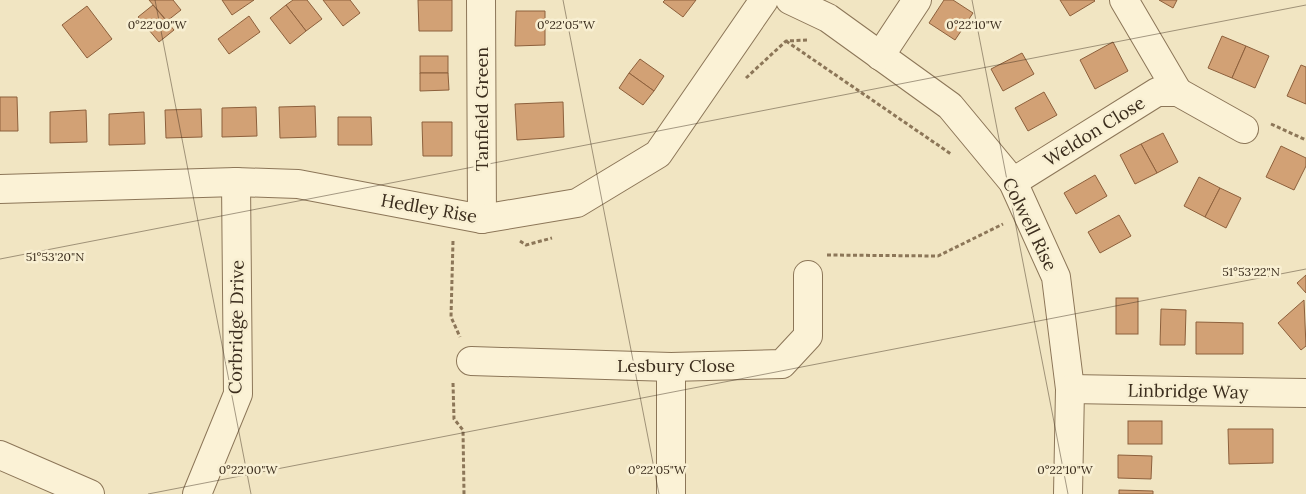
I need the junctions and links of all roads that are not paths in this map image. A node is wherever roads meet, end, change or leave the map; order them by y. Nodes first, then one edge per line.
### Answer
1 (481, 0) edge
2 (764, 0) edge
3 (790, 0) edge
4 (917, 0) edge
5 (1124, 0) edge
6 (880, 56) junction
7 (1178, 92) junction
8 (1244, 129) road end
9 (236, 182) junction
10 (1013, 182) junction
11 (0, 189) edge
12 (482, 219) junction
13 (808, 275) road end
14 (471, 361) dead end
15 (671, 367) junction
16 (1070, 389) junction
17 (1306, 393) edge
18 (0, 455) edge
19 (90, 494) edge
20 (197, 494) edge
21 (671, 494) edge
22 (1068, 494) edge

1 - 12 street, Tanfield Green
2 - 12 street, Hedley Rise
3 - 6 street, Colwell Rise
4 - 6 street
5 - 7 street
6 - 10 street, Colwell Rise
7 - 8 street
7 - 10 street, Weldon Close
9 - 11 street, Hedley Rise
9 - 12 street, Hedley Rise
9 - 20 street, Corbridge Drive
10 - 16 street, Colwell Rise
13 - 15 street, Lesbury Close
14 - 15 street, Lesbury Close
15 - 21 street
16 - 17 street, Linbridge Way
16 - 22 street, Colwell Rise
18 - 19 street

